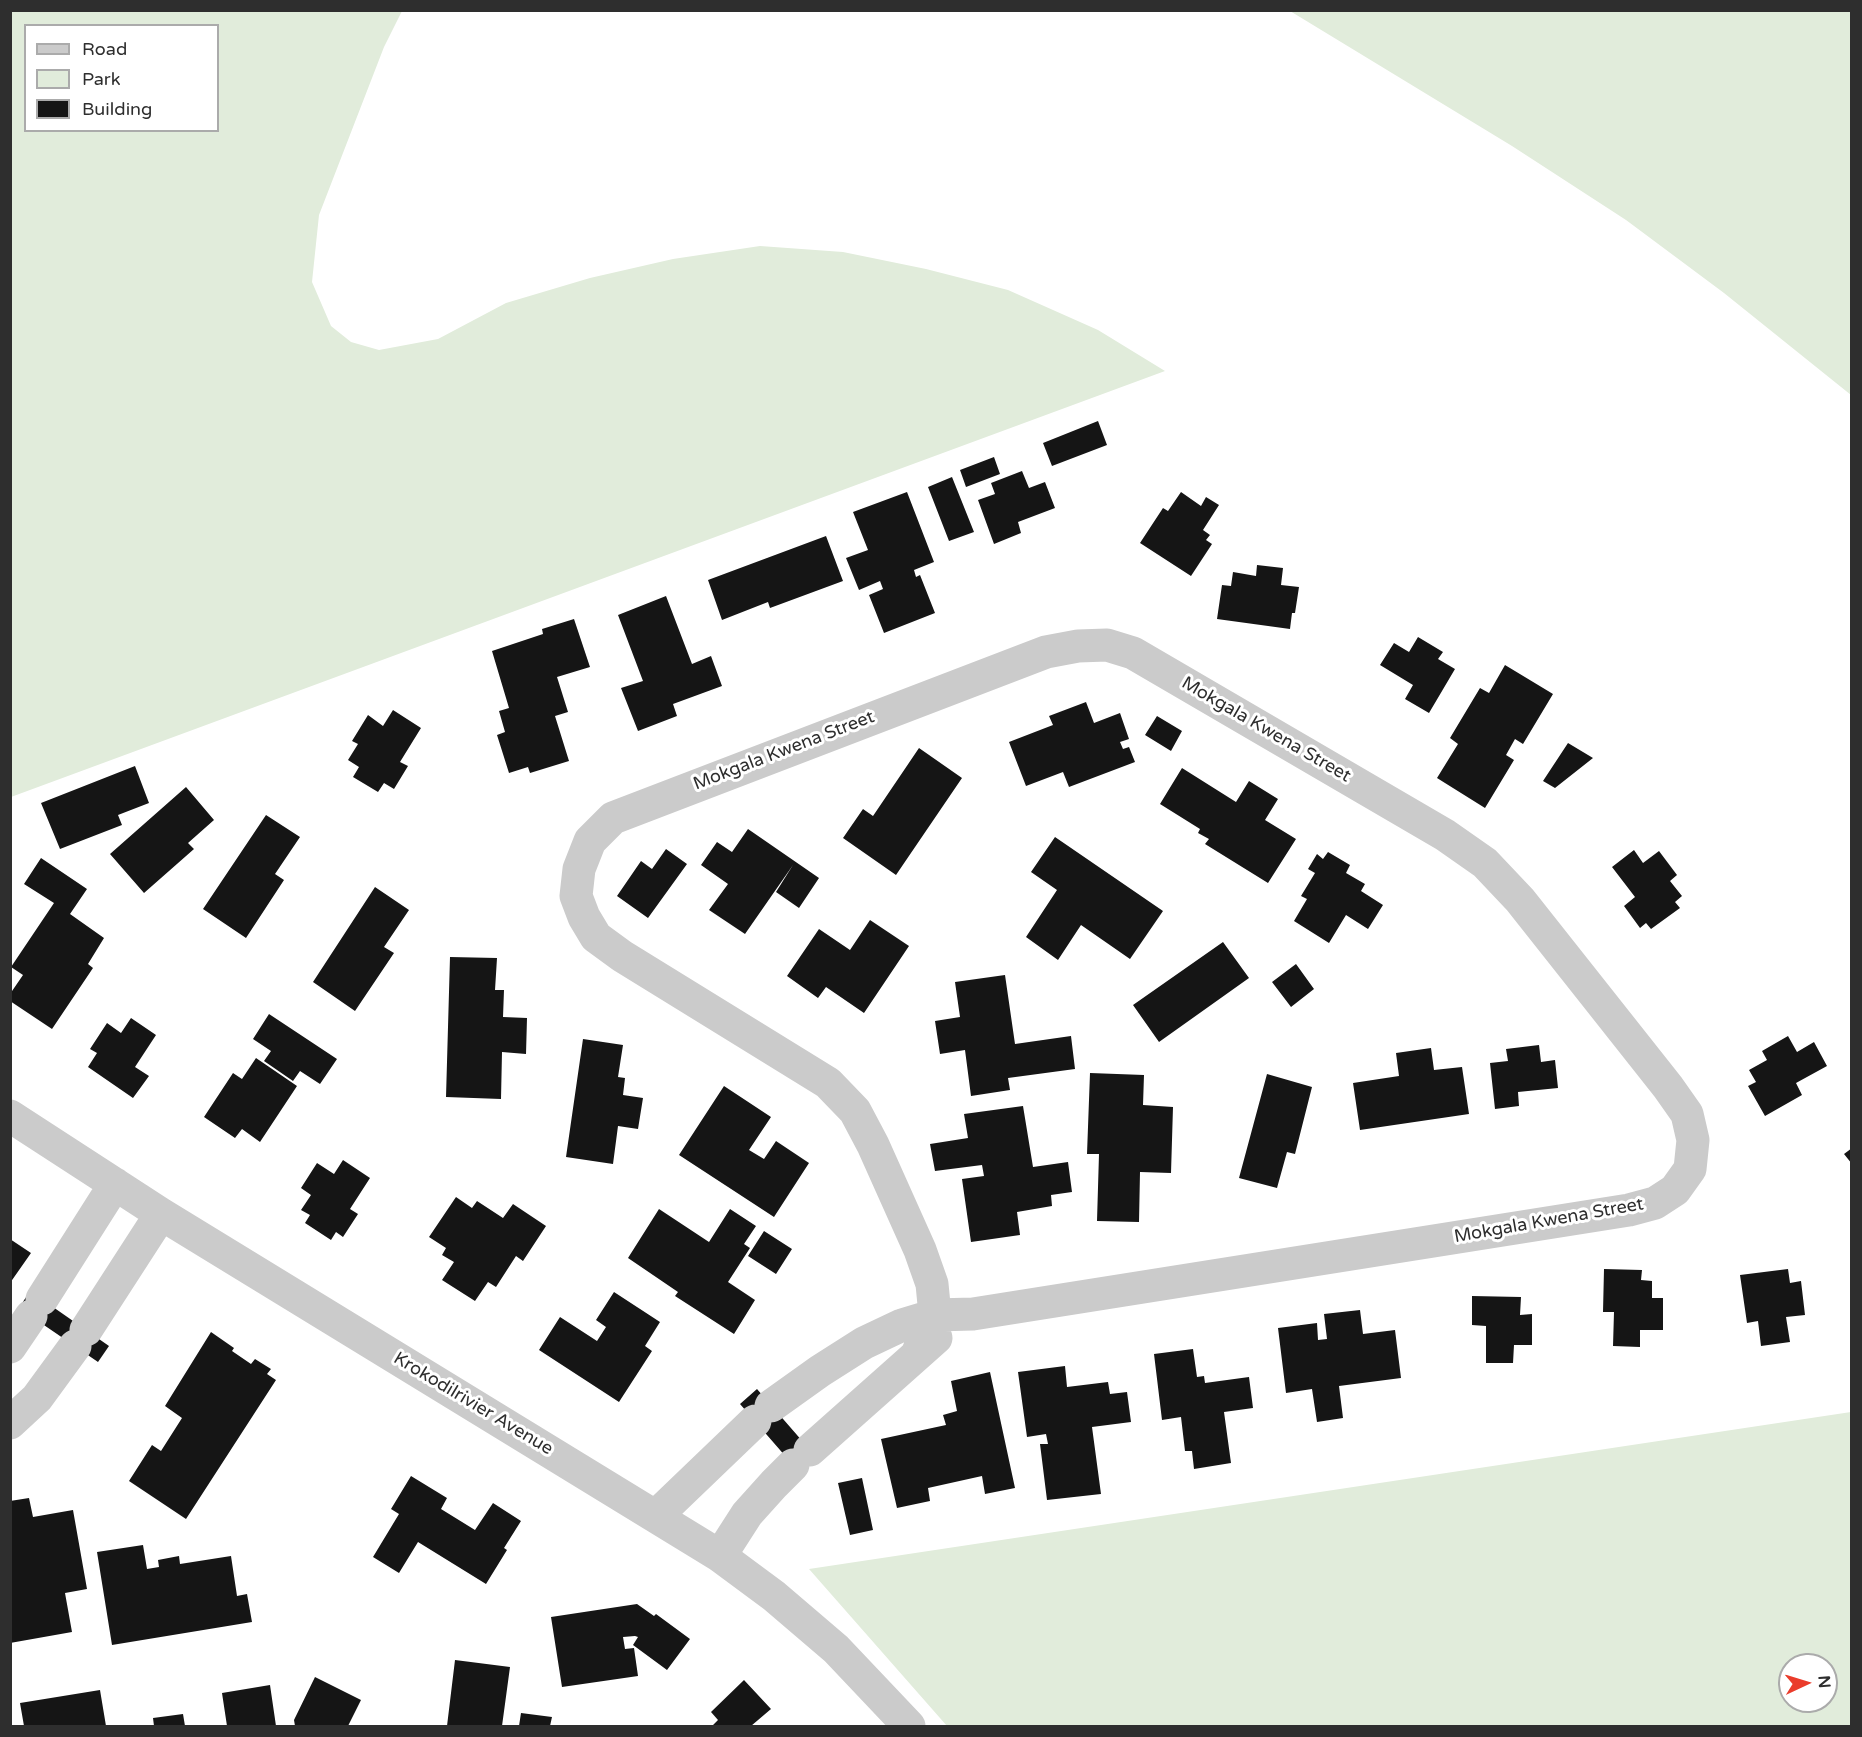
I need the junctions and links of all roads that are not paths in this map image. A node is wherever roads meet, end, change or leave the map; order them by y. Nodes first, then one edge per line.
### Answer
1 (10, 1116) edge
2 (115, 1184) junction
3 (161, 1214) junction
4 (973, 1314) junction
5 (935, 1315) junction
6 (10, 1347) edge
7 (918, 1352) junction
8 (10, 1423) edge
9 (656, 1516) junction
10 (720, 1556) junction
11 (909, 1726) edge

1 - 2 street, Krokodilrivier Avenue
2 - 3 street, Krokodilrivier Avenue
2 - 6 street
3 - 8 street
3 - 9 street, Krokodilrivier Avenue
4 - 5 street, Mokgala Kwena Street
4 - 5 street, Mokgala Kwena Street
4 - 7 street, Mokgala Kwena Street
5 - 7 street, Mokgala Kwena Street
5 - 9 street, Mokgala Kwena Street
7 - 10 street, Mokgala Kwena Street
9 - 10 street, Krokodilrivier Avenue
10 - 11 street, Krokodilrivier Avenue

